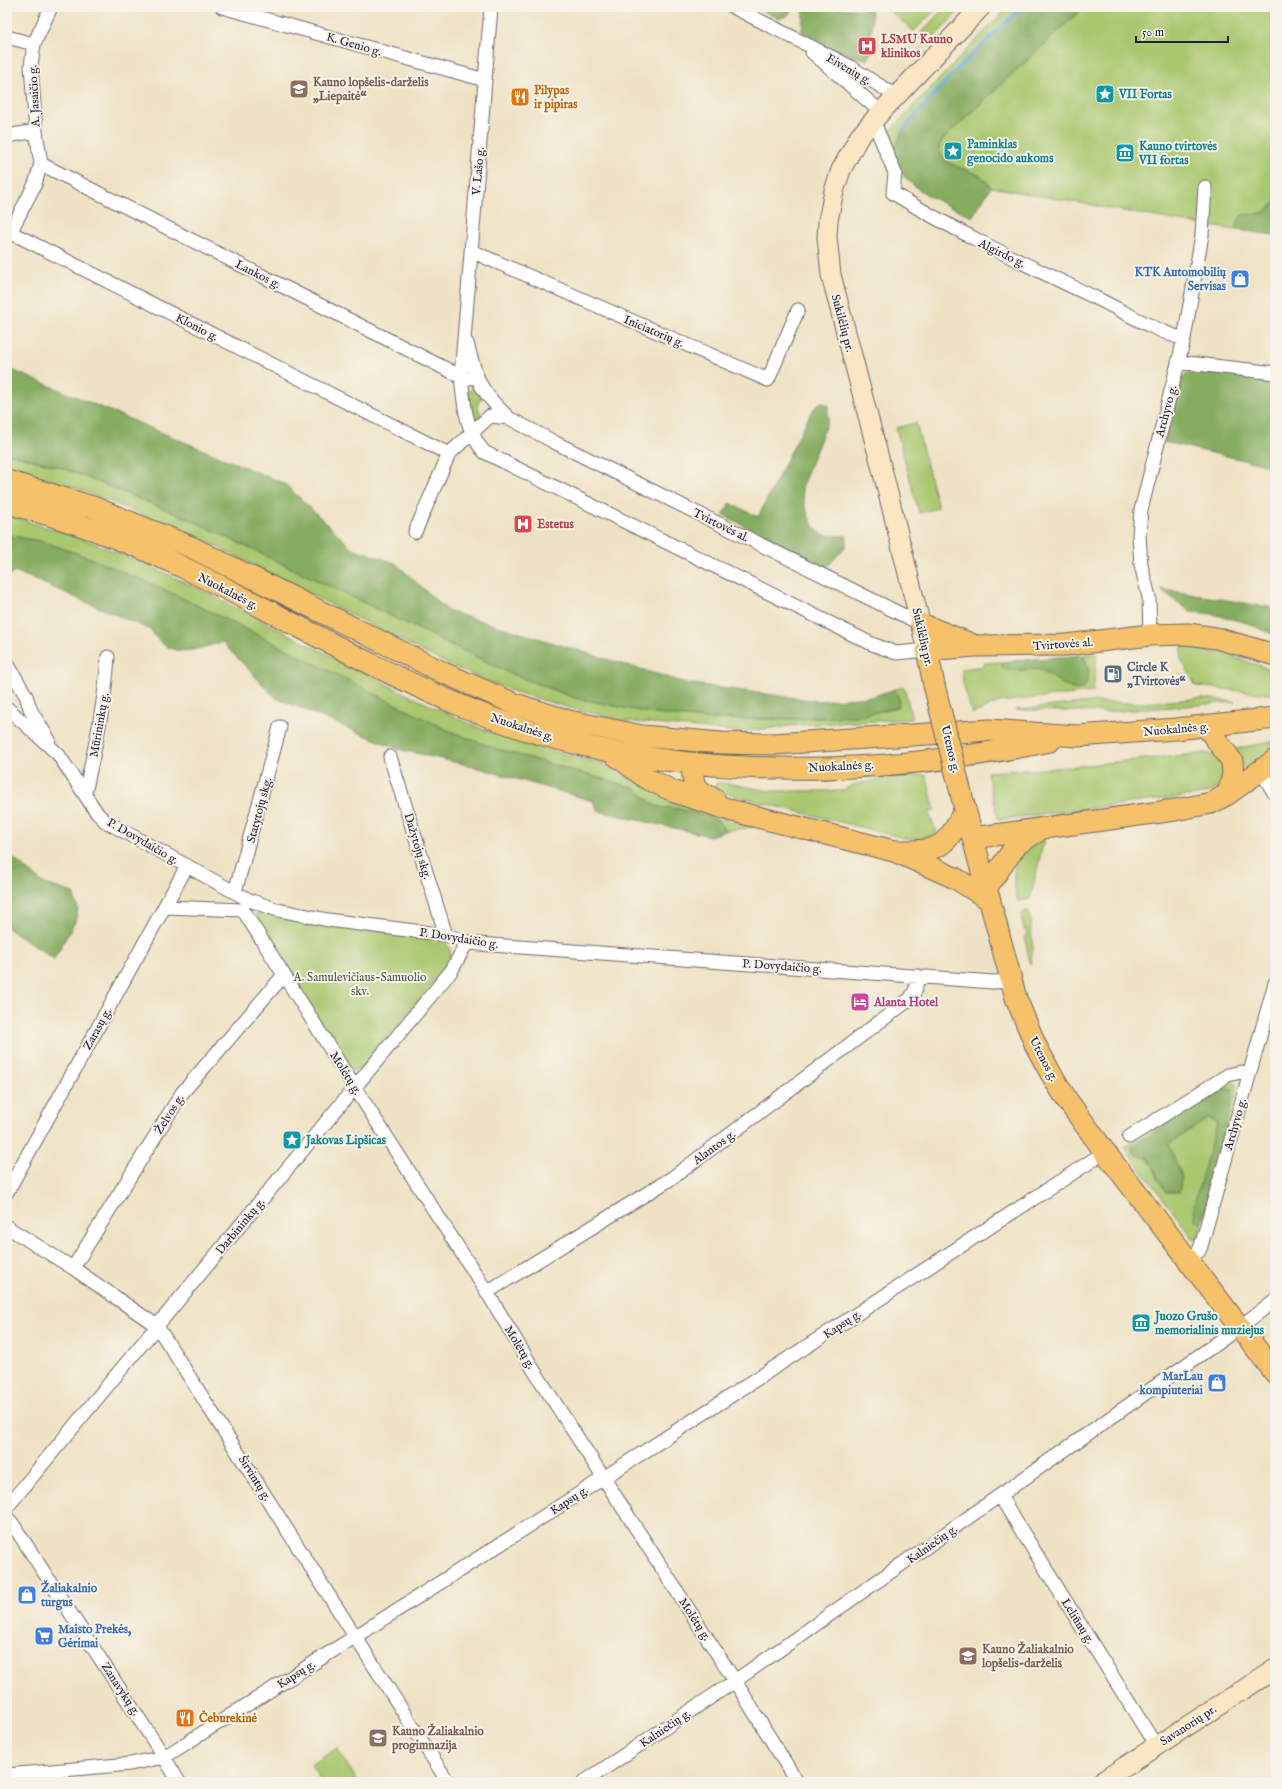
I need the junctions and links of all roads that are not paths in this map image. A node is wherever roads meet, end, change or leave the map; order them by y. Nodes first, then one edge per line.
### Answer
1 (51, 7) edge
2 (222, 7) edge
3 (491, 7) edge
4 (733, 7) edge
5 (981, 7) edge
6 (7, 37) edge
7 (802, 42) junction
8 (34, 44) junction
9 (485, 80) junction
10 (896, 96) junction
11 (877, 116) junction
12 (36, 131) junction
13 (7, 136) edge
14 (41, 164) junction
15 (1205, 187) dead end
16 (471, 251) junction
17 (798, 310) dead end
18 (464, 335) junction
19 (1184, 339) junction
20 (1179, 362) junction
21 (1275, 373) edge
22 (461, 376) junction
23 (476, 377) junction
24 (509, 418) junction
25 (471, 432) junction
26 (449, 454) junction
27 (7, 481) edge
28 (7, 503) edge
29 (415, 532) dead end
30 (920, 624) junction
31 (1150, 635) junction
32 (975, 646) junction
33 (927, 650) junction
34 (1275, 655) edge
35 (108, 657) dead end
36 (7, 662) edge
37 (934, 685) joint
38 (7, 708) edge
39 (1275, 718) edge
40 (1206, 726) junction
41 (280, 727) dead end
42 (1077, 736) junction
43 (612, 752) junction
44 (58, 754) junction
45 (390, 757) dead end
46 (693, 763) junction
47 (1268, 765) edge
48 (85, 793) junction
49 (1228, 794) junction
50 (1275, 794) edge
51 (965, 809) junction
52 (733, 811) junction
53 (1044, 828) junction
54 (973, 838) junction
55 (894, 851) junction
56 (187, 866) junction
57 (235, 892) junction
58 (989, 893) junction
59 (246, 905) junction
60 (165, 907) junction
61 (446, 935) junction
62 (467, 942) junction
63 (284, 975) junction
64 (918, 976) junction
65 (1011, 981) junction
66 (1275, 983) edge
67 (1249, 1074) junction
68 (354, 1088) junction
69 (1129, 1137) dead end
70 (1105, 1152) junction
71 (7, 1192) edge
72 (7, 1227) edge
73 (1188, 1260) junction
74 (73, 1268) junction
75 (486, 1292) junction
76 (1275, 1300) edge
77 (157, 1326) junction
78 (1240, 1328) junction
79 (1275, 1373) edge
80 (603, 1478) junction
81 (1000, 1496) junction
82 (7, 1507) edge
83 (7, 1518) edge
84 (356, 1637) junction
85 (1275, 1669) edge
86 (735, 1681) junction
87 (1156, 1746) junction
88 (164, 1757) junction
89 (7, 1774) edge
90 (179, 1782) edge
91 (448, 1782) edge
92 (584, 1782) edge
93 (797, 1782) edge
94 (1101, 1782) edge

1 - 8 street, A. Jasaičio g.
2 - 9 street, K. Genio g.
3 - 9 street, V. Lašo g.
4 - 7 street, Eivenių g.
5 - 10 main road, Sukilėlių pr.
6 - 8 street
7 - 10 street, Eivenių g.
7 - 11 street, Eivenių g.
8 - 12 street, A. Jasaičio g.
9 - 16 street, V. Lašo g.
10 - 11 main road, Sukilėlių pr.
11 - 19 street, Algirdo g.
11 - 30 main road, Sukilėlių pr.
12 - 13 street
12 - 14 street, A. Jasaičio g.
14 - 22 street, Lankos g.
14 - 26 street, Klonio g.
15 - 19 street, Archyvo g.
16 - 17 street, Iniciatorių g.
16 - 18 street, V. Lašo g.
18 - 22 street, V. Lašo g.
18 - 23 street, V. Lašo g.
19 - 20 street, Archyvo g.
20 - 21 street
20 - 31 street, Archyvo g.
22 - 23 street, Lankos g.
22 - 25 street, V. Lašo g.
23 - 24 street, V. Lašo g.
24 - 25 street, Tvirtovės al.
24 - 30 street, Tvirtovės al.
25 - 26 street, Tvirtovės al.
25 - 33 street, Tvirtovės al.
26 - 29 street, Tvirtovės al.
27 - 42 main road, Nuokalnės g.
28 - 43 main road, Nuokalnės g.
30 - 32 main road, Tvirtovės al.
30 - 33 main road, Sukilėlių pr.
31 - 32 main road, Tvirtovės al.
31 - 34 main road, Tvirtovės al.
32 - 33 main road, Tvirtovės al.
33 - 37 main road, Sukilėlių pr.
35 - 48 street, Mūrininkų g.
36 - 44 street
37 - 51 main road, Utenos g., bridge
38 - 44 street, P. Dovydaičio g.
39 - 40 main road, Nuokalnės g.
40 - 42 main road, Nuokalnės g.
40 - 49 main road
41 - 57 street, Statytojų skg.
42 - 46 main road, Nuokalnės g.
43 - 46 main road, Nuokalnės g.
43 - 52 main road
44 - 48 street, P. Dovydaičio g.
45 - 61 street, Dažytojų skg.
46 - 52 main road
47 - 49 main road
47 - 50 street
48 - 56 street, P. Dovydaičio g.
49 - 53 main road
51 - 54 main road, Utenos g.
51 - 55 main road
52 - 55 main road
53 - 54 main road
53 - 58 main road
54 - 58 main road, Utenos g.
55 - 58 main road
56 - 57 street, P. Dovydaičio g.
56 - 60 street, Zarasų g.
57 - 59 street, P. Dovydaičio g.
58 - 65 main road, Utenos g.
59 - 60 street
59 - 61 street, P. Dovydaičio g.
59 - 63 street, Molėtų g.
60 - 71 street, Zarasų g.
61 - 62 street, P. Dovydaičio g.
62 - 64 street, P. Dovydaičio g.
62 - 68 street, Darbininkų g.
63 - 68 street, Molėtų g.
63 - 74 street, Želvos g.
64 - 65 street, P. Dovydaičio g.
64 - 75 street, Alantos g.
65 - 70 main road, Utenos g.
66 - 67 street, Archyvo g.
67 - 69 street
67 - 73 street, Archyvo g.
68 - 75 street, Molėtų g.
68 - 77 street, Darbininkų g.
70 - 73 main road, Utenos g.
70 - 80 street, Kapsų g.
72 - 74 street, Širvintų g.
73 - 78 main road, Utenos g.
74 - 77 street, Širvintų g.
75 - 80 street, Molėtų g.
76 - 78 street, Kalniečių g.
77 - 82 street, Darbininkų g.
77 - 84 street, Širvintų g.
78 - 79 main road, Utenos g.
78 - 81 street, Kalniečių g.
80 - 84 street, Kapsų g.
80 - 86 street, Molėtų g.
81 - 86 street, Kalniečių g.
81 - 87 street, Leliūnų g.
83 - 88 street, Zanavykų g.
84 - 88 street, Kapsų g.
84 - 91 street, Širvintų g.
85 - 87 main road, Savanorių pr.
86 - 92 street, Kalniečių g.
86 - 93 street, Molėtų g.
87 - 94 main road, Savanorių pr.
88 - 89 street, Kapsų g.
88 - 90 street, Zanavykų g.

